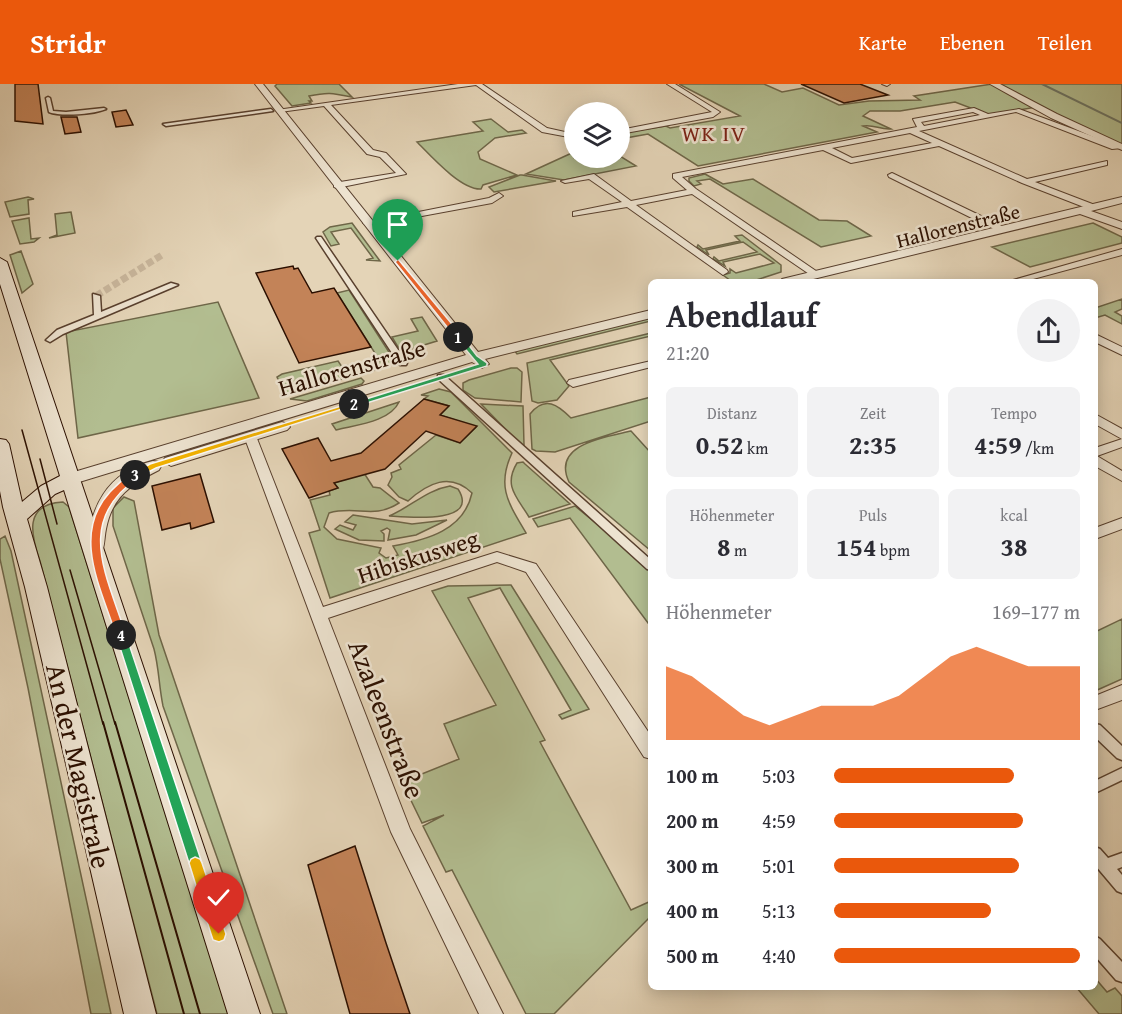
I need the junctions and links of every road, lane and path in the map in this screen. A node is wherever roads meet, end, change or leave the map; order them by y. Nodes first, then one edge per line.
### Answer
1 (260, 84) edge
2 (473, 84) edge
3 (478, 84) edge
4 (670, 84) edge
5 (994, 84) edge
6 (48, 98) dead end
7 (326, 104) junction
8 (104, 109) dead end
9 (275, 110) junction
10 (166, 124) dead end
11 (630, 130) edge
12 (912, 132) junction
13 (564, 134) edge
14 (938, 144) junction
15 (1121, 147) edge
16 (825, 148) junction
17 (1104, 163) dead end
18 (892, 175) dead end
19 (565, 181) dead end
20 (1025, 181) junction
21 (337, 185) junction
22 (693, 191) junction
23 (499, 196) dead end
24 (1122, 200) edge
25 (630, 204) junction
26 (1122, 207) edge
27 (1088, 211) junction
28 (1103, 212) junction
29 (576, 214) dead end
30 (1122, 220) edge
31 (368, 224) junction
32 (1122, 226) edge
33 (1003, 230) junction
34 (319, 238) dead end
35 (1122, 252) edge
36 (0, 262) edge
37 (723, 272) dead end
38 (819, 279) edge
39 (824, 279) edge
40 (824, 279) edge
41 (1022, 279) edge
42 (174, 285) dead end
43 (96, 296) dead end
44 (648, 315) edge
45 (98, 316) junction
46 (648, 325) edge
47 (1098, 339) edge
48 (50, 340) dead end
49 (1122, 352) edge
50 (479, 361) junction
51 (403, 363) dead end
52 (648, 365) edge
53 (441, 377) junction
54 (573, 383) dead end
55 (1098, 420) edge
56 (1122, 435) edge
57 (250, 436) junction
58 (1122, 443) edge
59 (0, 444) edge
60 (1098, 452) edge
61 (1098, 462) edge
62 (153, 466) junction
63 (1122, 477) edge
64 (72, 485) junction
65 (14, 505) junction
66 (1120, 526) edge
67 (1098, 533) edge
68 (94, 552) junction
69 (648, 563) edge
70 (318, 615) junction
71 (1122, 692) edge
72 (1098, 702) edge
73 (1098, 732) edge
74 (648, 746) edge
75 (1122, 754) edge
76 (1119, 780) edge
77 (1098, 786) edge
78 (1098, 857) edge
79 (1122, 860) edge
80 (1106, 866) junction
81 (1122, 886) edge
82 (1098, 947) edge
83 (1122, 974) edge
84 (140, 1014) edge
85 (244, 1014) edge
86 (491, 1014) edge

1 - 9 street
2 - 7 street
3 - 13 street
4 - 11 street
5 - 15 street
6 - 8 street
7 - 9 street
7 - 21 street
9 - 10 street
9 - 21 street
12 - 14 street
12 - 15 street
12 - 16 street
14 - 16 street
14 - 20 street
16 - 22 street
17 - 20 street
18 - 33 street
19 - 25 street
20 - 27 street
21 - 31 street
22 - 25 street
22 - 38 street
23 - 31 street
24 - 27 street, Hallorenstraße
25 - 29 street
25 - 37 street
26 - 28 street, Hallorenstraße
27 - 28 street, Hallorenstraße
27 - 32 street
27 - 33 street, Hallorenstraße
27 - 40 street, Hallorenstraße
28 - 30 street
31 - 50 street
33 - 39 street, Hallorenstraße
34 - 51 street
35 - 41 street
36 - 64 main road
42 - 45 street
43 - 45 street
44 - 50 street, Hallorenstraße
45 - 48 street
46 - 50 street, Hallorenstraße
47 - 49 street
50 - 53 street, Hallorenstraße
50 - 64 street, Hallorenstraße
52 - 54 street
53 - 57 street, Hallorenstraße
53 - 69 street
55 - 56 street
57 - 62 street, Hallorenstraße
57 - 70 street, Azaleenstraße
58 - 60 street
59 - 65 main road, An der Magistrale
61 - 63 street
62 - 64 street, Hallorenstraße
62 - 68 street
64 - 65 main road
64 - 68 main road
65 - 84 main road, An der Magistrale
66 - 67 street
68 - 85 main road
70 - 74 street, Hibiskusweg
70 - 86 street, Azaleenstraße
71 - 72 street
73 - 75 street
76 - 77 street
78 - 80 street
79 - 80 street
80 - 81 street
82 - 83 street

